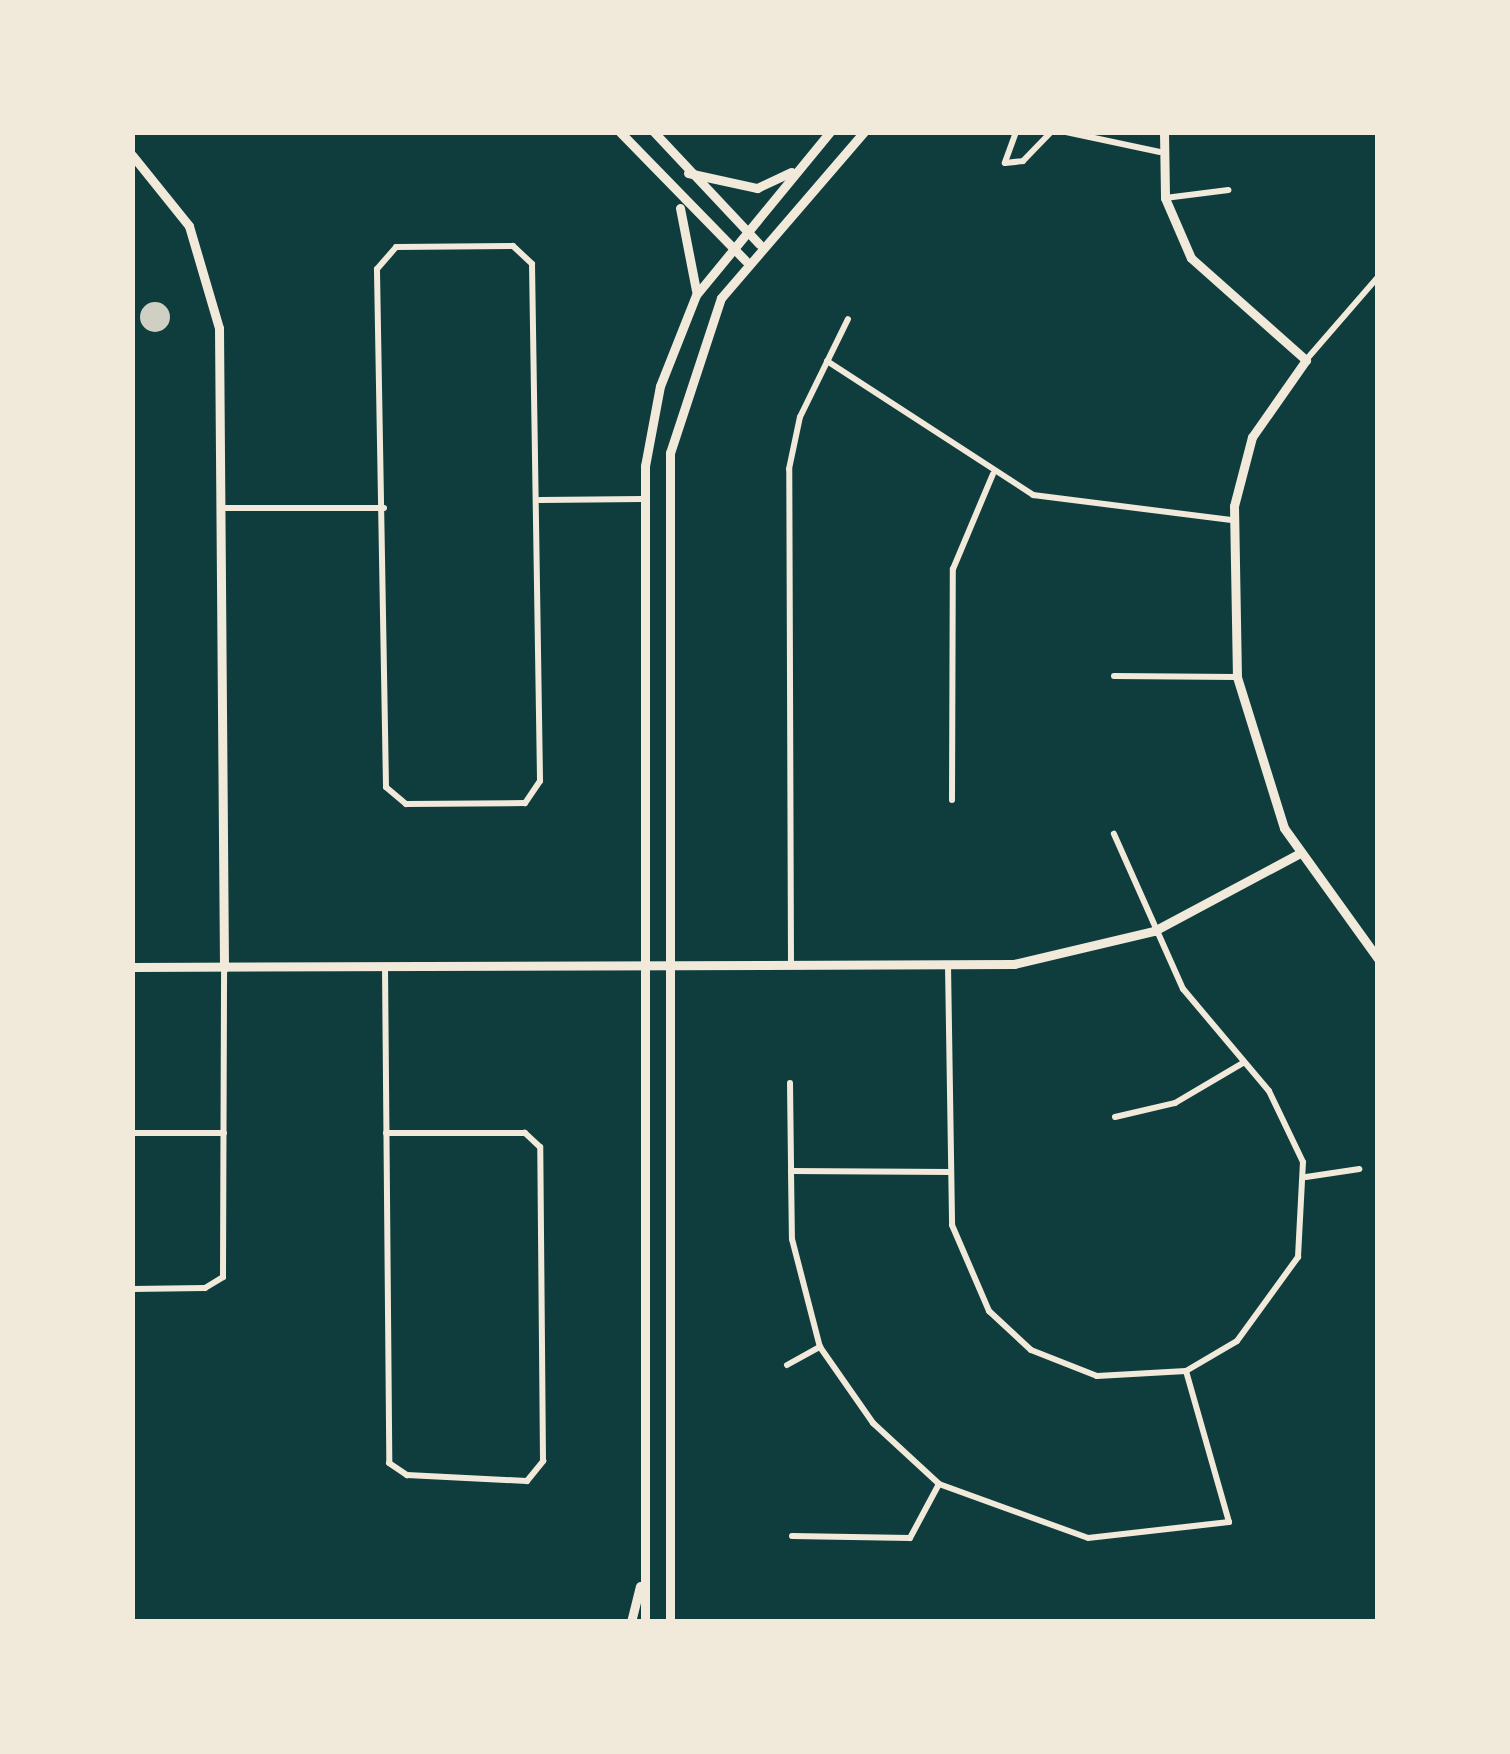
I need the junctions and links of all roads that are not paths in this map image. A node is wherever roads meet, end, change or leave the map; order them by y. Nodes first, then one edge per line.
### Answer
1 (620, 132) edge
2 (654, 132) edge
3 (830, 132) edge
4 (864, 132) edge
5 (1016, 132) edge
6 (1051, 132) edge
7 (1066, 132) edge
8 (1163, 132) edge
9 (1160, 152) junction
10 (132, 155) edge
11 (683, 170) junction
12 (796, 170) junction
13 (1228, 190) dead end
14 (1166, 197) junction
15 (675, 198) junction
16 (742, 230) junction
17 (759, 244) junction
18 (728, 247) junction
19 (746, 260) junction
20 (1378, 277) edge
21 (696, 295) junction
22 (848, 319) dead end
23 (1306, 359) junction
24 (827, 361) junction
25 (993, 474) junction
26 (644, 499) junction
27 (540, 500) junction
28 (220, 508) junction
29 (384, 508) junction
30 (1232, 520) junction
31 (1114, 676) dead end
32 (1237, 677) junction
33 (952, 800) dead end
34 (1114, 834) dead end
35 (1298, 854) junction
36 (1154, 931) junction
37 (1378, 959) edge
38 (791, 965) junction
39 (948, 965) junction
40 (645, 966) junction
41 (668, 966) junction
42 (132, 967) edge
43 (385, 967) junction
44 (224, 968) junction
45 (1243, 1063) junction
46 (790, 1083) dead end
47 (1115, 1117) dead end
48 (386, 1132) junction
49 (132, 1133) edge
50 (224, 1133) junction
51 (1360, 1169) dead end
52 (791, 1172) junction
53 (951, 1172) junction
54 (1306, 1177) junction
55 (132, 1289) edge
56 (820, 1347) junction
57 (787, 1364) dead end
58 (1186, 1371) junction
59 (939, 1484) junction
60 (792, 1536) dead end
61 (645, 1563) junction
62 (672, 1619) edge
63 (631, 1622) edge
64 (645, 1622) edge

1 - 15 main road
2 - 11 main road
3 - 12 main road
4 - 17 main road
5 - 6 street
7 - 9 street
8 - 9 main road
9 - 14 main road
10 - 28 main road
11 - 12 main road
11 - 16 main road
12 - 16 main road
13 - 14 street
14 - 23 main road
15 - 18 main road
15 - 21 main road
16 - 17 main road
16 - 18 main road
17 - 19 main road
18 - 19 main road
18 - 21 main road
19 - 41 main road
20 - 23 street
21 - 26 main road
22 - 24 street
23 - 30 main road
24 - 25 street
24 - 38 street
25 - 30 street
25 - 33 street
26 - 27 street
26 - 40 main road
27 - 29 street
27 - 29 street
28 - 29 street
28 - 44 main road
30 - 32 main road
31 - 32 street
32 - 35 main road
34 - 36 street
35 - 36 main road
35 - 37 main road
36 - 39 main road
36 - 45 street
38 - 39 main road
38 - 41 main road
39 - 53 street
40 - 41 main road
40 - 43 main road
40 - 61 main road
41 - 62 main road
42 - 44 main road
43 - 44 main road
43 - 48 street
44 - 50 street
45 - 47 street
45 - 54 street
46 - 52 street
48 - 48 street
49 - 50 street
50 - 55 street
51 - 54 street
52 - 53 street
52 - 56 street
53 - 58 street
54 - 58 street
56 - 57 street
56 - 59 street
58 - 59 street
59 - 60 street
61 - 63 main road
61 - 64 main road

